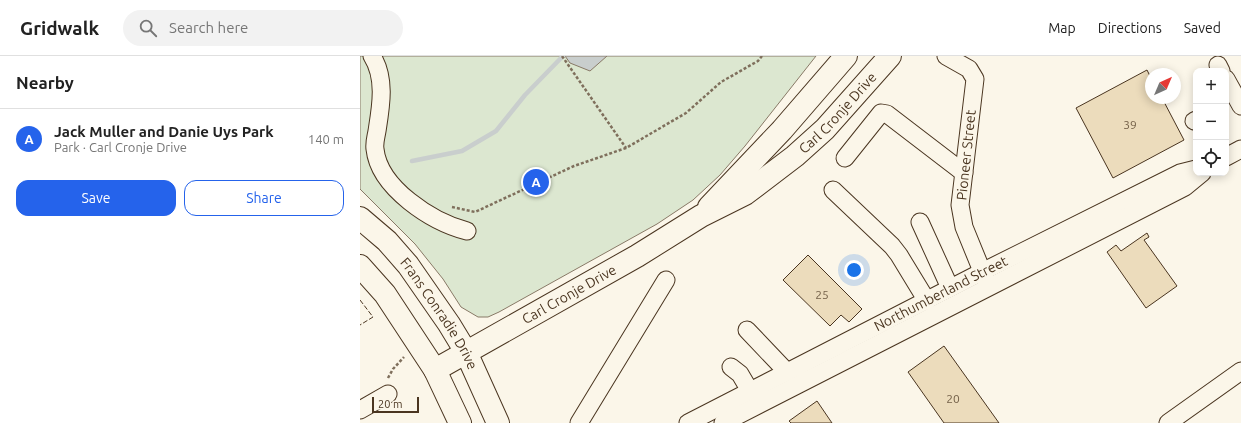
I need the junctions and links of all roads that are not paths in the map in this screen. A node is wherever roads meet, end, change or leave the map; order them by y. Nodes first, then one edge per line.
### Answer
1 (372, 56) edge
2 (846, 56) edge
3 (890, 56) edge
4 (946, 56) edge
5 (1229, 90) edge
6 (1234, 102) edge
7 (1241, 149) edge
8 (1229, 155) edge
9 (845, 158) dead end
10 (1193, 170) edge
11 (964, 173) junction
12 (1198, 176) edge
13 (833, 190) dead end
14 (701, 216) junction
15 (360, 218) edge
16 (920, 222) dead end
17 (467, 231) dead end
18 (360, 266) edge
19 (982, 272) junction
20 (666, 280) dead end
21 (989, 287) junction
22 (950, 288) junction
23 (927, 301) junction
24 (747, 330) dead end
25 (466, 352) junction
26 (731, 367) dead end
27 (436, 370) junction
28 (1241, 371) edge
29 (787, 372) junction
30 (750, 391) junction
31 (388, 394) road end
32 (360, 410) edge
33 (460, 423) edge
34 (498, 423) edge
35 (579, 423) edge
36 (688, 423) edge
37 (723, 423) edge
38 (1168, 423) edge

1 - 17 street
2 - 14 main road, Carl Cronje Drive
3 - 14 main road, Carl Cronje Drive
4 - 11 street, Pioneer Street
5 - 6 street
7 - 8 street
9 - 11 street
10 - 19 street, Northumberland Street
11 - 19 street, Pioneer Street
12 - 21 street, Northumberland Street
13 - 23 street
14 - 25 main road, Carl Cronje Drive
15 - 25 main road, Frans Conradie Drive
16 - 22 street
18 - 27 main road
19 - 21 street, Pioneer Street
19 - 22 street, Northumberland Street
20 - 35 street
21 - 37 street, Northumberland Street
22 - 23 street, Northumberland Street
23 - 29 street, Northumberland Street
24 - 29 street
25 - 27 main road, Carl Cronje Drive
25 - 34 main road, Frans Conradie Drive
26 - 30 street
27 - 33 main road
28 - 38 street
29 - 30 street, Northumberland Street
30 - 36 street, Northumberland Street
31 - 32 street

